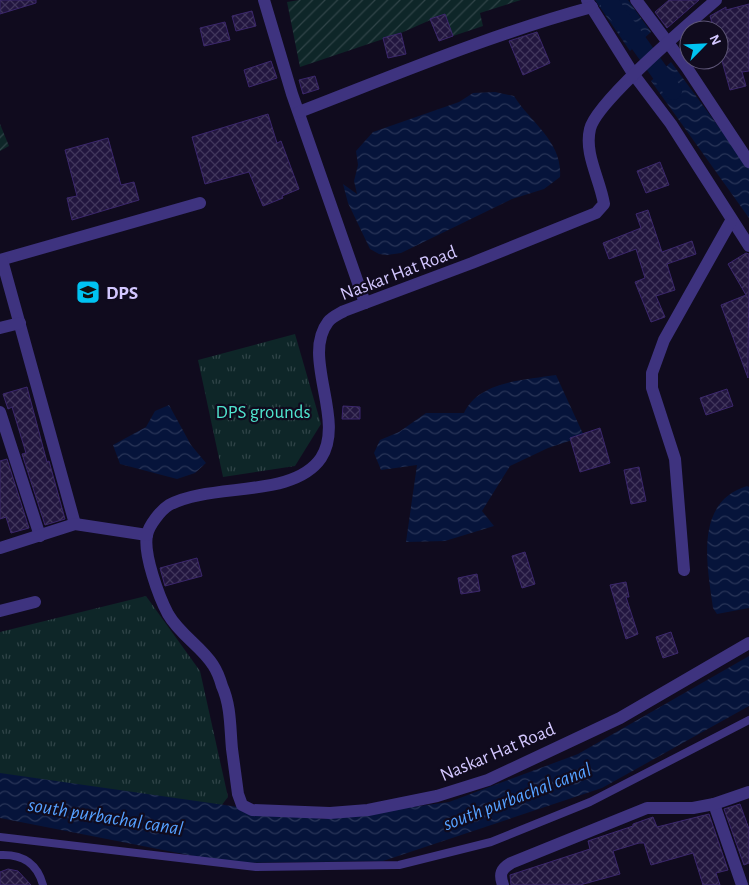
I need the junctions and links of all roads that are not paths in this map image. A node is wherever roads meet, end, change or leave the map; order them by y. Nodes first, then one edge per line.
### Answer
1 (264, 0) edge
2 (636, 0) edge
3 (716, 0) edge
4 (589, 4) edge
5 (664, 46) junction
6 (638, 72) junction
7 (299, 112) junction
8 (749, 162) edge
9 (200, 203) dead end
10 (731, 221) junction
11 (749, 246) edge
12 (1, 260) edge
13 (365, 303) junction
14 (20, 323) junction
15 (0, 328) edge
16 (0, 412) edge
17 (75, 524) junction
18 (146, 535) junction
19 (40, 536) junction
20 (0, 548) edge
21 (684, 570) dead end
22 (35, 602) dead end
23 (0, 611) edge
24 (749, 643) edge
25 (749, 720) edge
26 (749, 792) edge
27 (714, 804) junction
28 (0, 837) edge
29 (0, 855) edge
30 (43, 885) edge
31 (502, 885) edge
32 (742, 885) edge

1 - 7 street
2 - 5 street
3 - 5 street
4 - 6 street
4 - 7 street
5 - 6 street
5 - 8 street
6 - 10 street
6 - 13 street, Naskar Hat Road
7 - 13 street
9 - 12 street
10 - 11 street
10 - 21 street
12 - 14 street
13 - 18 street, Naskar Hat Road
14 - 15 street
14 - 17 street
16 - 19 street
17 - 18 street
17 - 19 street
18 - 24 street, Naskar Hat Road
19 - 20 street
22 - 23 street
25 - 28 lane
26 - 27 street
27 - 31 street
27 - 32 street
29 - 30 lane

